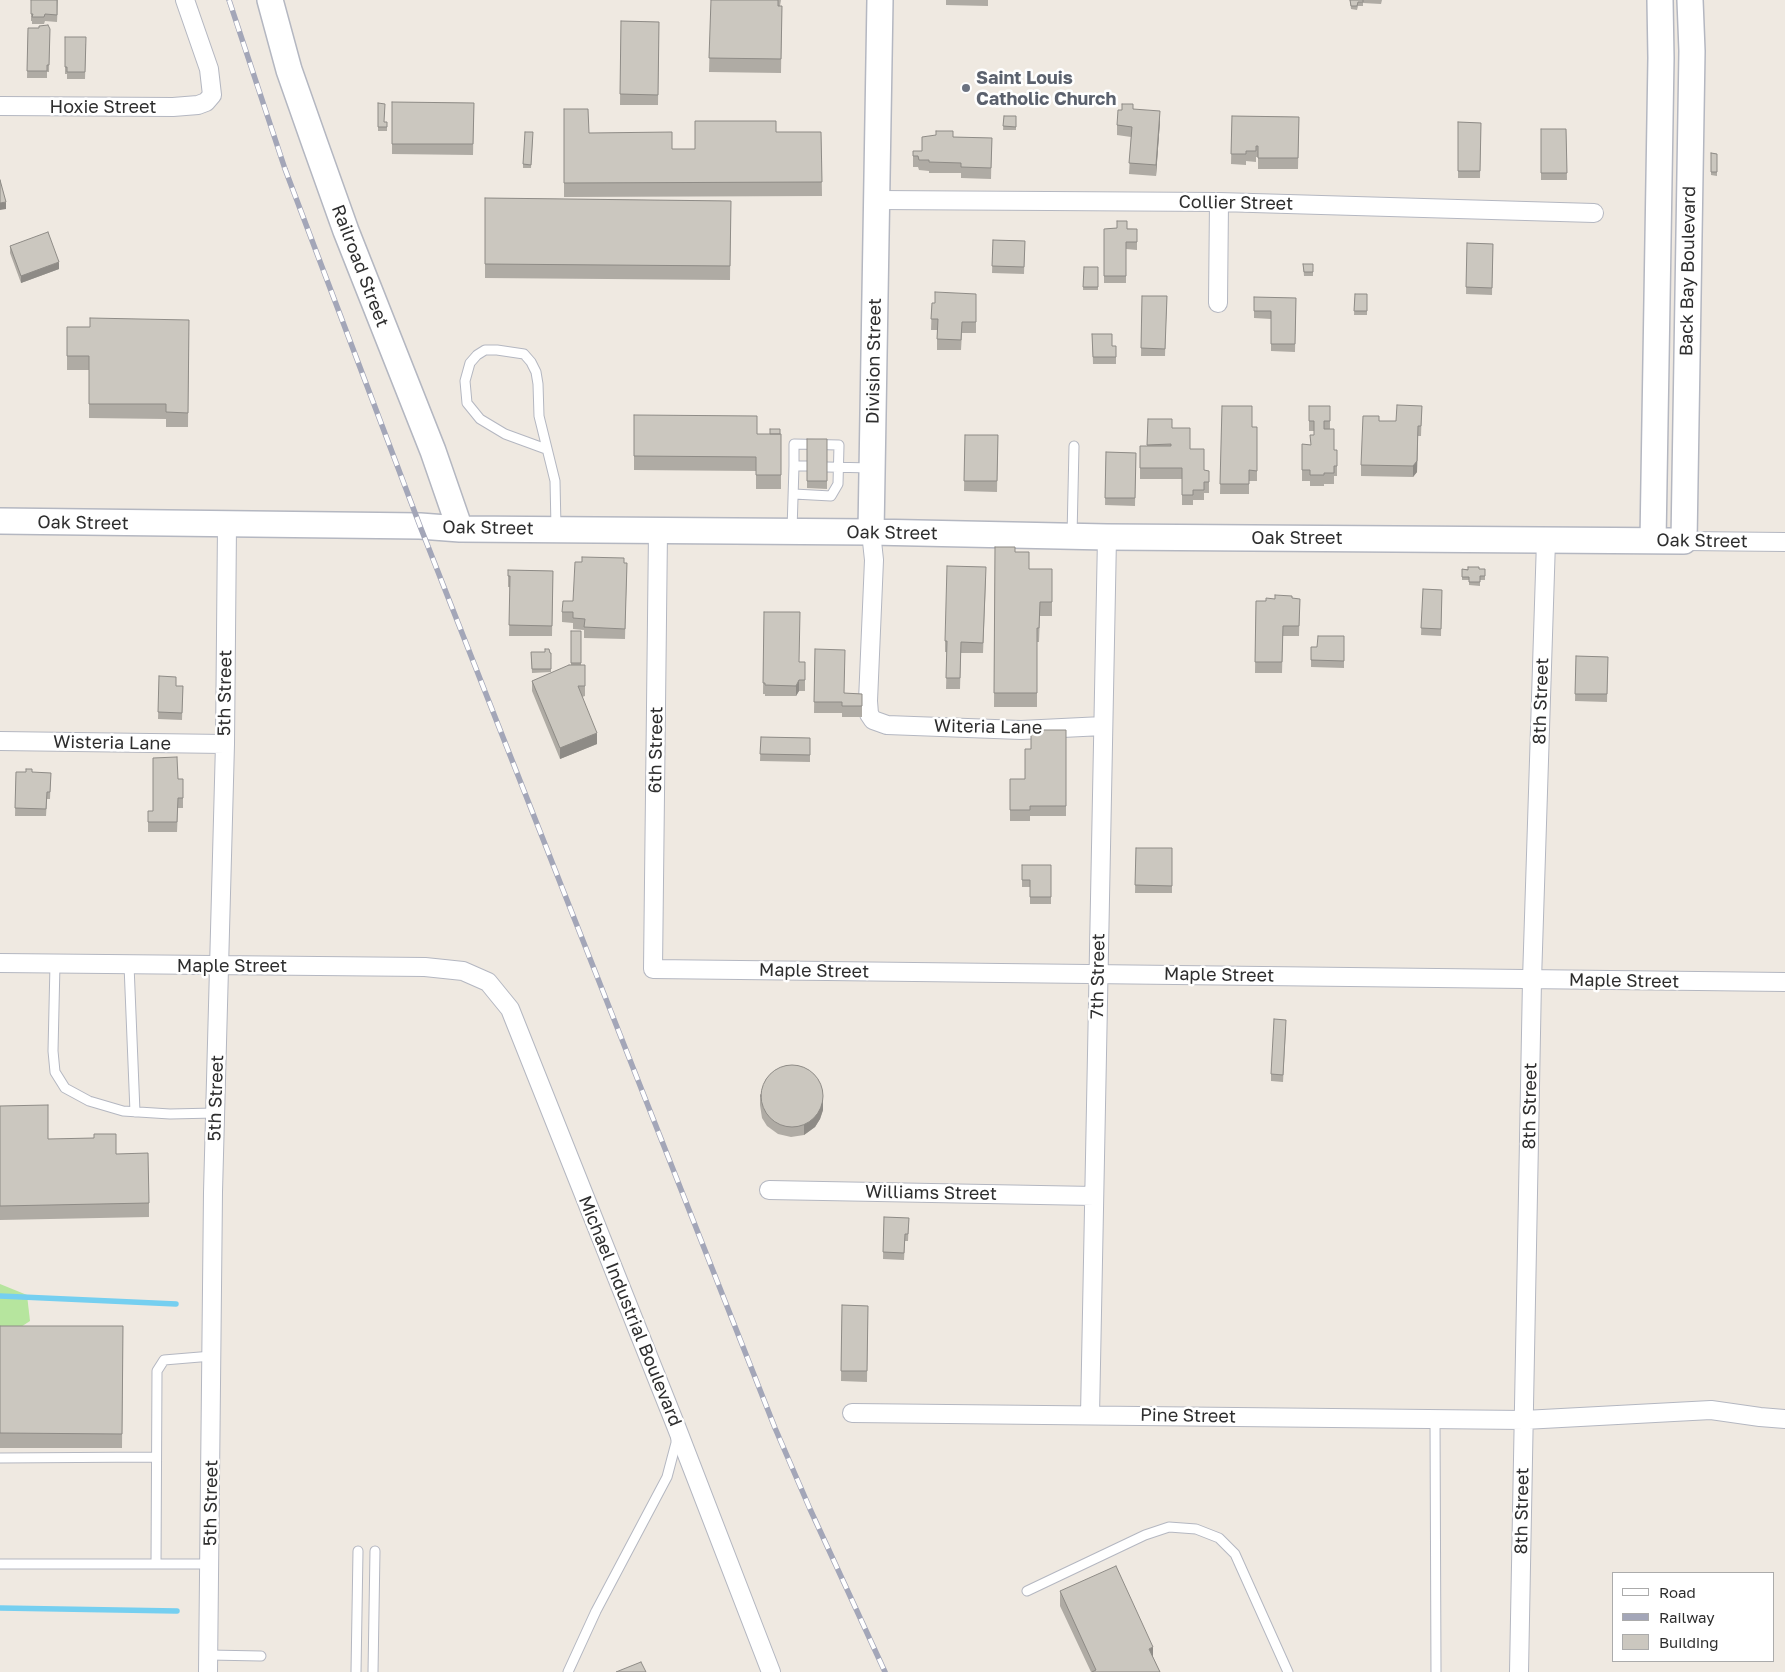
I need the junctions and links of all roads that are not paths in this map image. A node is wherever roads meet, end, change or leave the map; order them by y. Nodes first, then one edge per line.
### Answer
1 (185, 0) edge
2 (270, 0) edge
3 (880, 0) edge
4 (1660, 0) edge
5 (1690, 0) edge
6 (0, 106) edge
7 (877, 200) junction
8 (1219, 202) junction
9 (1594, 213) dead end
10 (1218, 303) dead end
11 (1074, 446) dead end
12 (546, 448) junction
13 (794, 466) junction
14 (807, 466) edge
15 (827, 467) edge
16 (838, 467) junction
17 (872, 468) junction
18 (794, 494) junction
19 (0, 521) edge
20 (228, 525) junction
21 (460, 529) junction
22 (556, 530) junction
23 (658, 531) junction
24 (792, 532) junction
25 (871, 532) junction
26 (1072, 536) junction
27 (1107, 537) junction
28 (1546, 541) junction
29 (1653, 541) junction
30 (1684, 541) junction
31 (1785, 542) edge
32 (873, 720) joint
33 (1103, 726) junction
34 (0, 741) edge
35 (225, 744) junction
36 (0, 963) edge
37 (55, 964) junction
38 (129, 965) junction
39 (220, 966) junction
40 (653, 969) joint
41 (463, 971) joint
42 (1098, 974) junction
43 (1532, 980) junction
44 (1785, 982) edge
45 (135, 1112) junction
46 (215, 1113) junction
47 (769, 1190) dead end
48 (1094, 1196) junction
49 (212, 1356) junction
50 (852, 1413) dead end
51 (1090, 1415) junction
52 (1435, 1419) junction
53 (1785, 1419) edge
54 (1524, 1420) junction
55 (676, 1426) junction
56 (156, 1457) junction
57 (0, 1458) edge
58 (358, 1551) dead end
59 (375, 1551) dead end
60 (0, 1564) edge
61 (156, 1564) junction
62 (210, 1564) junction
63 (1027, 1591) dead end
64 (261, 1656) dead end
65 (209, 1664) edge
66 (356, 1672) edge
67 (373, 1672) edge
68 (568, 1672) edge
69 (771, 1672) edge
70 (1288, 1672) edge
71 (1436, 1672) edge
72 (1519, 1672) edge

1 - 6 street, Hoxie Street
2 - 21 main road, Railroad Street
3 - 7 main road, Division Street
4 - 29 main road, Back Bay Boulevard
5 - 30 main road, Back Bay Boulevard
7 - 8 street, Collier Street
7 - 17 main road, Division Street
8 - 9 street, Collier Street
8 - 10 street
11 - 26 lane
12 - 12 lane
12 - 22 lane
13 - 14 lane
13 - 16 lane
13 - 18 lane
15 - 16 lane
16 - 17 lane
16 - 18 lane
17 - 25 main road, Division Street
18 - 24 lane
19 - 20 main road, Oak Street
20 - 21 main road, Oak Street
20 - 35 street, 5th Street
21 - 22 main road, Oak Street
22 - 23 main road, Oak Street
23 - 24 main road, Oak Street
23 - 40 street, 6th Street
24 - 25 main road, Oak Street
25 - 26 main road, Oak Street
25 - 32 street, Division Street
26 - 27 main road, Oak Street
27 - 28 main road, Oak Street
27 - 33 street, 7th Street
28 - 29 main road, Oak Street
28 - 43 street, 8th Street
29 - 30 main road, Oak Street
30 - 31 street, Oak Street
32 - 33 street, Witeria Lane
33 - 42 street, 7th Street
34 - 35 street, Wisteria Lane
35 - 39 street, 5th Street
36 - 37 street, Maple Street
37 - 38 street, Maple Street
37 - 45 lane
38 - 39 street, Maple Street
38 - 45 lane
39 - 41 street, Maple Street
39 - 46 street, 5th Street
40 - 42 street, Maple Street
41 - 55 street, Michael Industrial Boulevard
42 - 43 street, Maple Street
42 - 48 street, 7th Street
43 - 44 street, Maple Street
43 - 54 street, 8th Street
45 - 46 lane
46 - 49 street, 5th Street
47 - 48 street, Williams Street
48 - 51 street, 7th Street
49 - 56 lane
49 - 62 street, 5th Street
50 - 51 street, Pine Street
51 - 52 street, Pine Street
52 - 54 street, Pine Street
52 - 71 lane
53 - 54 street, Pine Street
54 - 72 street, 8th Street
55 - 68 lane
55 - 69 street, Michael Industrial Boulevard
56 - 57 lane
56 - 61 lane
58 - 66 lane
59 - 67 lane
60 - 61 lane
61 - 62 lane
62 - 65 street, 5th Street
63 - 70 lane
64 - 65 lane

